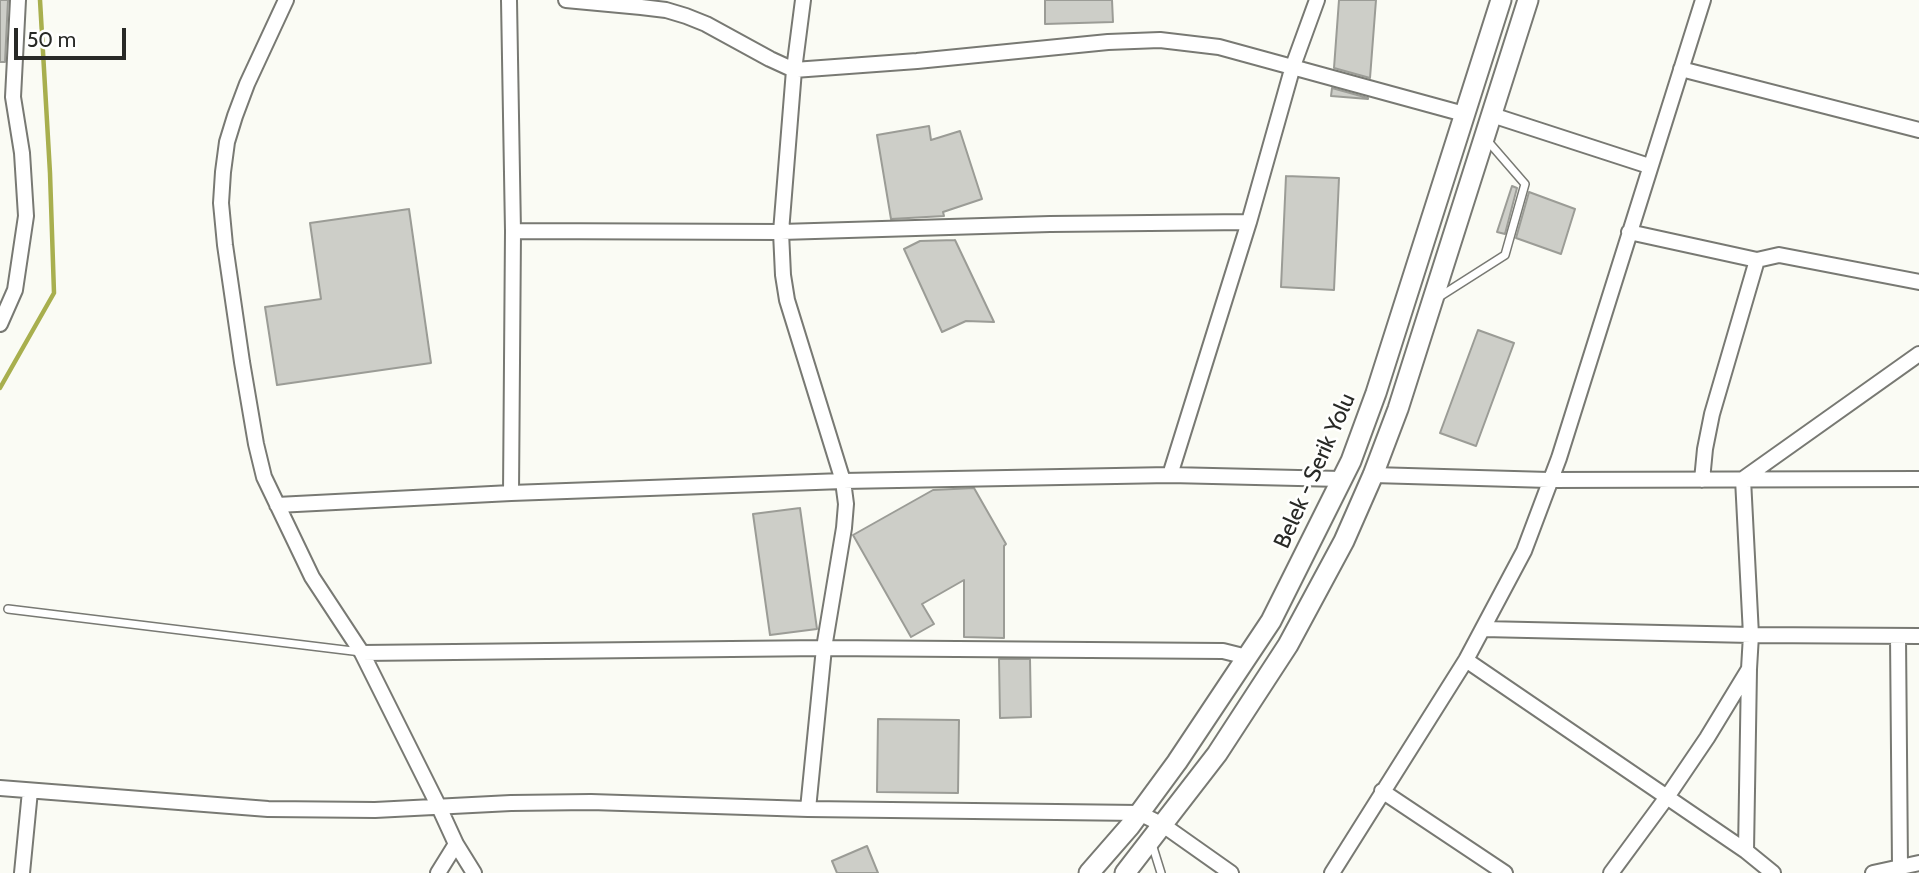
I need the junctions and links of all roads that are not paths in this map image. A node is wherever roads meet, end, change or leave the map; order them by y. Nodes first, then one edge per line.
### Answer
1 (18, 0) edge
2 (286, 0) edge
3 (509, 0) edge
4 (566, 0) edge
5 (803, 0) edge
6 (1317, 0) edge
7 (1501, 0) edge
8 (1528, 0) edge
9 (1703, 0) edge
10 (1293, 66) junction
11 (1681, 69) junction
12 (794, 70) junction
13 (1464, 114) junction
14 (1492, 115) junction
15 (1919, 130) edge
16 (1485, 137) junction
17 (1649, 166) junction
18 (1249, 222) junction
19 (513, 231) junction
20 (781, 232) junction
21 (1629, 232) junction
22 (1757, 260) junction
23 (1919, 282) edge
24 (1433, 301) junction
25 (0, 324) edge
26 (1919, 354) edge
27 (1170, 475) junction
28 (1373, 475) junction
29 (1341, 479) junction
30 (1743, 479) junction
31 (1919, 479) edge
32 (1549, 480) junction
33 (1702, 480) junction
34 (843, 481) junction
35 (511, 493) junction
36 (277, 505) junction
37 (8, 609) dead end
38 (1483, 629) junction
39 (1751, 635) junction
40 (1898, 636) junction
41 (1919, 636) edge
42 (824, 648) junction
43 (362, 653) junction
44 (1247, 657) junction
45 (1466, 660) junction
46 (1749, 669) junction
47 (0, 788) edge
48 (30, 790) junction
49 (1382, 791) junction
50 (1667, 797) junction
51 (439, 807) junction
52 (808, 809) junction
53 (1139, 813) junction
54 (1163, 825) junction
55 (1151, 842) junction
56 (456, 844) junction
57 (1746, 851) junction
58 (1919, 863) edge
59 (1900, 867) junction
60 (22, 873) edge
61 (438, 873) edge
62 (474, 873) edge
63 (1089, 873) edge
64 (1125, 873) edge
65 (1161, 873) edge
66 (1231, 873) edge
67 (1332, 873) edge
68 (1505, 873) edge
69 (1611, 873) edge
70 (1773, 873) edge
71 (1872, 873) edge

1 - 25 street
2 - 36 street
3 - 19 street
4 - 12 street
5 - 12 street
6 - 10 street
7 - 13 main road, Belek - Serik Yolu
8 - 14 main road
9 - 11 street
10 - 12 street
10 - 13 street
10 - 18 street
11 - 15 street
11 - 17 street
12 - 20 street
13 - 29 main road, Belek - Serik Yolu
14 - 16 main road
14 - 17 street
16 - 24 main road
16 - 24 lane
17 - 21 street
18 - 20 street
18 - 27 street
19 - 20 street
19 - 35 street
20 - 34 street
21 - 22 street
21 - 32 street
22 - 23 street
22 - 33 street
24 - 28 main road
26 - 30 street
27 - 29 street
27 - 34 street
28 - 32 street
28 - 54 main road
29 - 44 main road, Belek - Serik Yolu
30 - 31 street
30 - 33 street
30 - 39 street
32 - 33 street
32 - 38 street
34 - 35 street
34 - 42 street
35 - 36 street
36 - 43 street
37 - 43 lane
38 - 39 street
38 - 45 street
39 - 40 street
39 - 46 street
40 - 41 street
40 - 59 street
42 - 43 street
42 - 44 street
42 - 52 street
43 - 51 street
44 - 53 main road, Belek - Serik Yolu
45 - 49 street
45 - 50 street
46 - 50 street
46 - 57 street
47 - 48 street
48 - 51 street
48 - 60 street
49 - 67 street
49 - 68 street
50 - 57 street
50 - 69 street
51 - 52 street
51 - 56 street
52 - 53 street
53 - 54 street
53 - 63 main road, Belek - Serik Yolu
54 - 55 main road
54 - 66 street
55 - 64 main road
55 - 65 lane
56 - 61 street
56 - 62 street
57 - 70 street
58 - 59 street
59 - 71 street

